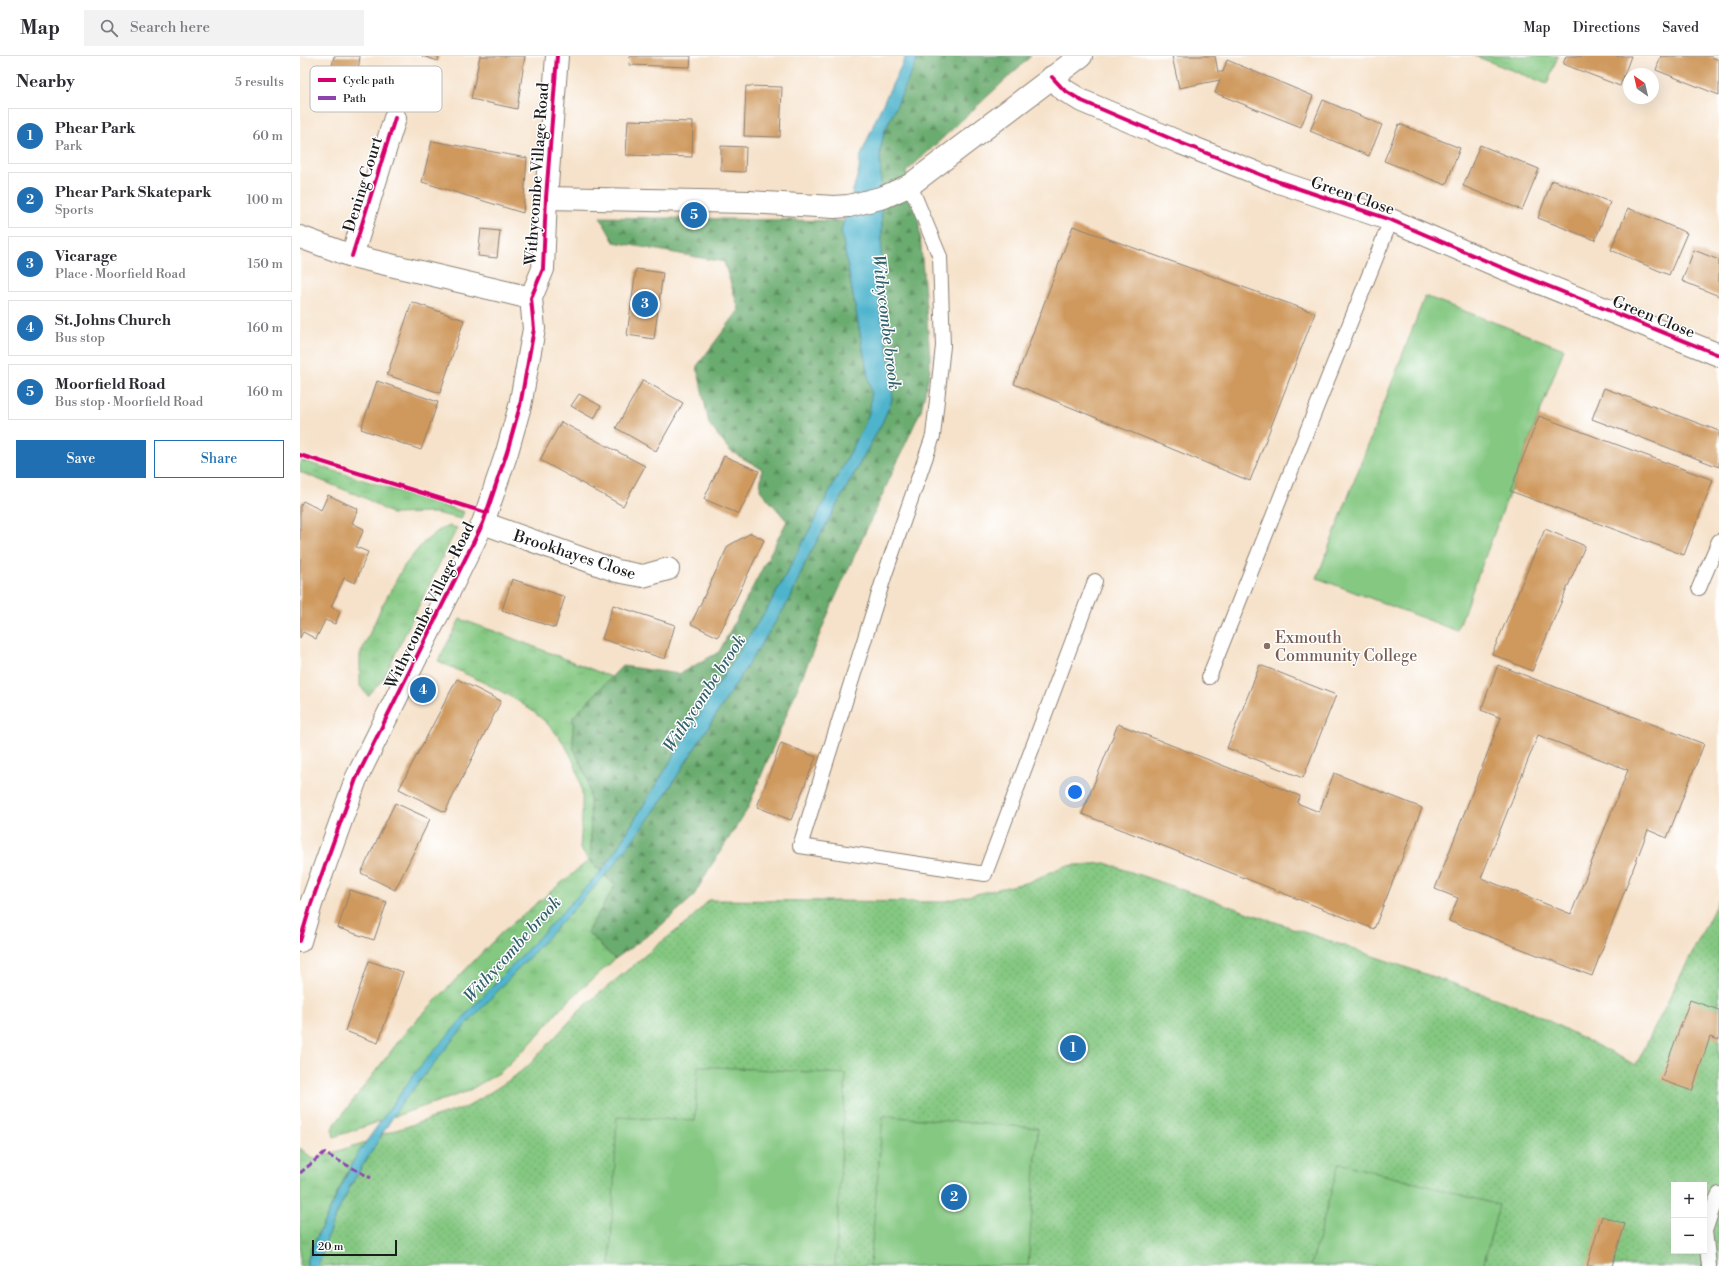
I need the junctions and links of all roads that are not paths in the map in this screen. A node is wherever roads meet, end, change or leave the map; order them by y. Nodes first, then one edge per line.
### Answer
1 (557, 56) edge
2 (1064, 64) edge
3 (395, 118) dead end
4 (910, 185) junction
5 (546, 198) junction
6 (1391, 220) junction
7 (300, 237) edge
8 (352, 256) junction
9 (531, 298) junction
10 (1719, 355) edge
11 (483, 523) junction
12 (1719, 541) edge
13 (668, 569) dead end
14 (1095, 581) dead end
15 (1699, 588) dead end
16 (1209, 677) dead end
17 (300, 941) edge
18 (1719, 1194) edge
19 (1708, 1266) edge

1 - 5 street, Withycombe Village Road
2 - 4 street
2 - 6 street, Green Close
3 - 8 street, Dening Court
4 - 5 street
4 - 14 lane
5 - 9 street, Withycombe Village Road
6 - 10 street, Green Close
6 - 16 lane
7 - 8 street, Dening Court
8 - 9 street, Dening Court
9 - 11 street, Withycombe Village Road
11 - 13 street, Brookhayes Close
11 - 17 street, Withycombe Village Road
12 - 15 lane
18 - 19 lane

